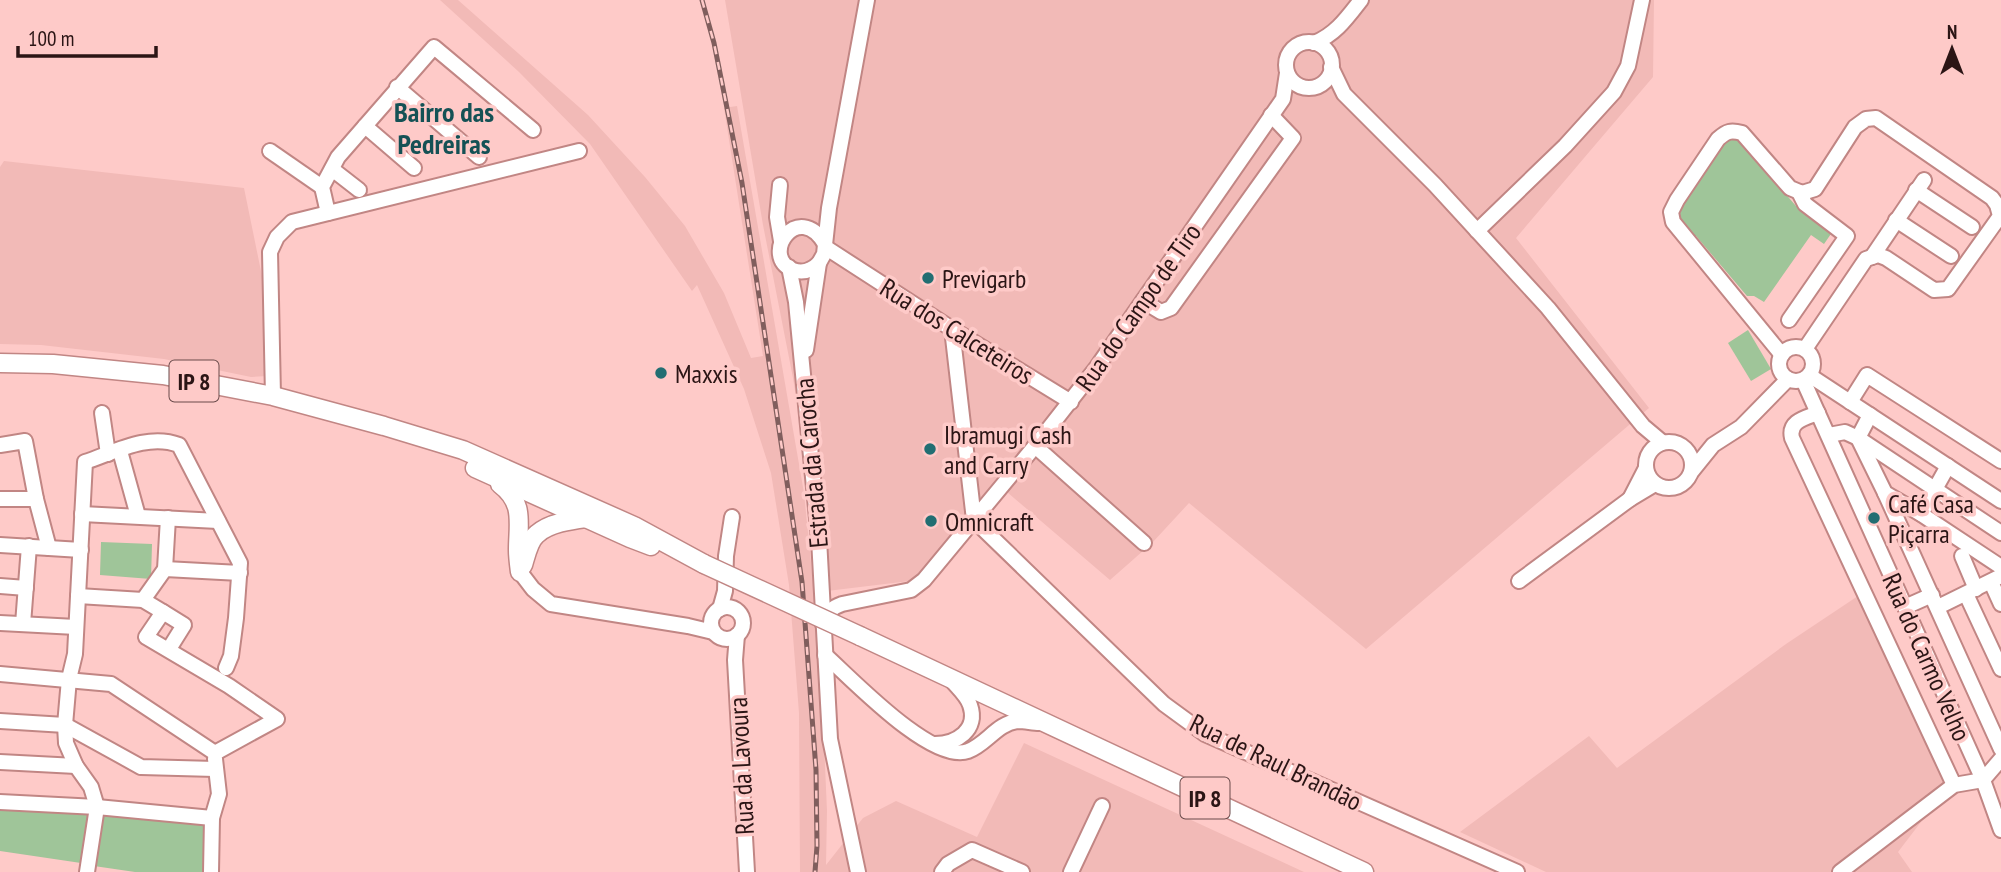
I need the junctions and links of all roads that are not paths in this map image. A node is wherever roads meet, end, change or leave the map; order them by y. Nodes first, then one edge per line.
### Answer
1 (867, 0) edge
2 (1361, 0) edge
3 (1642, 0) edge
4 (1337, 29) junction
5 (1314, 43) junction
6 (1331, 62) junction
7 (1287, 73) junction
8 (1310, 87) junction
9 (397, 88) junction
10 (1344, 94) junction
11 (1283, 99) junction
12 (1271, 115) junction
13 (365, 126) junction
14 (533, 130) dead end
15 (270, 151) dead end
16 (579, 151) dead end
17 (479, 157) dead end
18 (414, 168) dead end
19 (332, 169) junction
20 (780, 185) dead end
21 (322, 187) junction
22 (359, 190) dead end
23 (1799, 192) junction
24 (779, 201) junction
25 (829, 208) junction
26 (328, 213) junction
27 (1896, 220) junction
28 (801, 227) junction
29 (1972, 227) dead end
30 (1477, 231) junction
31 (781, 241) junction
32 (1951, 256) dead end
33 (820, 257) junction
34 (1872, 257) junction
35 (789, 267) junction
36 (1143, 301) junction
37 (796, 302) junction
38 (813, 306) junction
39 (1789, 320) dead end
40 (952, 329) junction
41 (1805, 349) junction
42 (1782, 355) junction
43 (0, 363) edge
44 (802, 371) junction
45 (1800, 378) junction
46 (273, 396) junction
47 (1070, 402) junction
48 (1850, 402) junction
49 (102, 413) dead end
50 (1818, 413) junction
51 (1870, 415) junction
52 (384, 426) junction
53 (1829, 435) junction
54 (1858, 438) junction
55 (0, 445) edge
56 (1713, 445) junction
57 (1035, 446) junction
58 (1656, 446) junction
59 (1684, 447) junction
60 (114, 453) junction
61 (2001, 461) edge
62 (1948, 466) junction
63 (1646, 468) junction
64 (483, 471) junction
65 (1692, 471) junction
66 (1656, 484) junction
67 (1935, 488) junction
68 (543, 492) junction
69 (1885, 493) junction
70 (0, 499) edge
71 (36, 499) junction
72 (1630, 499) junction
73 (2001, 501) edge
74 (584, 511) junction
75 (82, 514) junction
76 (1921, 514) junction
77 (138, 516) junction
78 (732, 517) dead end
79 (168, 518) junction
80 (974, 520) junction
81 (218, 521) junction
82 (528, 530) junction
83 (2001, 533) edge
84 (1144, 543) dead end
85 (0, 545) edge
86 (29, 546) junction
87 (49, 548) junction
88 (81, 550) junction
89 (1962, 556) dead end
90 (2001, 567) edge
91 (165, 569) junction
92 (520, 572) joint
93 (240, 573) junction
94 (1996, 579) edge
95 (1519, 581) dead end
96 (0, 586) edge
97 (26, 588) junction
98 (1971, 592) junction
99 (78, 596) junction
100 (143, 600) junction
101 (1935, 601) junction
102 (2001, 604) edge
103 (1905, 607) junction
104 (163, 612) junction
105 (0, 623) edge
106 (23, 624) junction
107 (723, 624) junction
108 (823, 624) junction
109 (76, 627) junction
110 (169, 649) junction
111 (825, 655) junction
112 (226, 668) junction
113 (2001, 669) edge
114 (0, 674) edge
115 (209, 674) junction
116 (950, 678) junction
117 (69, 679) junction
118 (229, 686) junction
119 (1995, 719) edge
120 (0, 721) edge
121 (1046, 724) junction
122 (65, 725) junction
123 (931, 744) junction
124 (2001, 749) edge
125 (215, 753) junction
126 (2001, 760) edge
127 (0, 762) edge
128 (76, 766) junction
129 (215, 769) junction
130 (1983, 780) junction
131 (1954, 785) junction
132 (0, 802) edge
133 (1102, 806) dead end
134 (97, 807) junction
135 (212, 818) junction
136 (2001, 830) edge
137 (87, 872) edge
138 (211, 872) edge
139 (747, 872) edge
140 (858, 872) edge
141 (943, 872) edge
142 (1022, 872) edge
143 (1071, 872) edge
144 (1364, 872) edge
145 (1517, 872) edge
146 (1840, 872) edge

1 - 25 street
2 - 4 street
3 - 30 street
4 - 5 street
4 - 6 street
5 - 6 street
5 - 7 street
6 - 8 street
6 - 10 street
7 - 8 street
7 - 11 street
8 - 10 street
8 - 11 street
9 - 13 street
9 - 14 street
9 - 17 street
10 - 30 street
11 - 12 street, Rua do Campo de Tiro
12 - 36 street, Rua do Campo de Tiro
12 - 36 street
13 - 18 street
13 - 19 street
15 - 21 street
16 - 26 street
19 - 21 street
19 - 22 street
20 - 24 street
21 - 26 street
23 - 34 street
23 - 39 street
23 - 42 street
24 - 28 street
24 - 31 street
25 - 28 street
25 - 33 street
26 - 46 street
27 - 29 street
27 - 32 street
27 - 34 street
28 - 31 street
28 - 33 street
30 - 58 street
31 - 35 street
33 - 35 street
33 - 37 street
33 - 38 street
33 - 40 street, Rua dos Calceteiros
34 - 41 street
35 - 37 street, Estrada da Carocha
36 - 47 street, Rua do Campo de Tiro
37 - 38 street
37 - 44 street, Estrada da Carocha
38 - 44 street
40 - 47 street, Rua dos Calceteiros
40 - 80 street
41 - 42 street
41 - 45 street
42 - 45 street
43 - 46 main road, IP 8
44 - 108 street, Estrada da Carocha
45 - 48 street
45 - 50 street, Rua do Carmo Velho
45 - 56 street
46 - 52 main road, IP 8
47 - 57 street, Rua do Campo de Tiro
48 - 51 street
48 - 61 street
49 - 60 street
50 - 53 street, Rua do Carmo Velho
50 - 131 street
51 - 54 street
51 - 62 street
52 - 64 main road, IP 8
52 - 68 main road, IP 8
53 - 54 street
53 - 103 street, Rua do Carmo Velho
54 - 67 street
54 - 69 street
55 - 71 street
56 - 59 street
56 - 65 street
57 - 80 street, Rua do Campo de Tiro
57 - 84 street
58 - 59 street
58 - 63 street
59 - 65 street
60 - 75 street
60 - 77 street
60 - 81 street
62 - 67 street
62 - 73 street
63 - 66 street
63 - 72 street
64 - 68 main road, IP 8
64 - 82 main road
65 - 66 street
66 - 72 street
67 - 76 street
67 - 83 street
68 - 74 main road, IP 8
68 - 82 main road
69 - 76 street
69 - 101 street
70 - 71 street
71 - 87 street
72 - 95 street
74 - 82 main road
74 - 116 main road, IP 8, bridge
75 - 77 street
75 - 88 street
76 - 90 street
77 - 79 street
78 - 107 street
79 - 81 street
79 - 91 street
80 - 108 street, Rua do Campo de Tiro
80 - 145 street, Rua de Raul Brandão
81 - 93 street
82 - 92 main road
85 - 86 street
86 - 87 street
86 - 97 street
87 - 88 street
88 - 99 street
89 - 98 street
91 - 93 street
91 - 100 street
92 - 107 street
93 - 112 street
94 - 98 street
94 - 102 street
96 - 97 street
97 - 106 street
98 - 101 street
98 - 113 street
99 - 100 street
99 - 109 street
100 - 104 street
101 - 103 street
101 - 119 street
103 - 130 street, Rua do Carmo Velho
104 - 110 street
104 - 110 street
105 - 106 street
106 - 109 street
107 - 139 street, Rua da Lavoura
108 - 111 street, Estrada da Carocha
109 - 117 street
110 - 115 street
111 - 123 street
111 - 140 street, Estrada da Carocha
112 - 115 street
112 - 118 street
114 - 117 street
115 - 118 street
116 - 121 main road, IP 8
116 - 123 street
117 - 122 street
117 - 125 street
118 - 125 street
119 - 124 street
120 - 122 street
121 - 123 street
121 - 144 main road, IP 8
122 - 128 street
122 - 129 street
125 - 129 street
126 - 130 street
127 - 128 street
128 - 134 street
129 - 135 street
130 - 131 street
130 - 136 street, Rua do Carmo Velho
131 - 146 street
132 - 134 street
133 - 143 street
134 - 135 street
134 - 137 street
135 - 138 street
141 - 142 street

